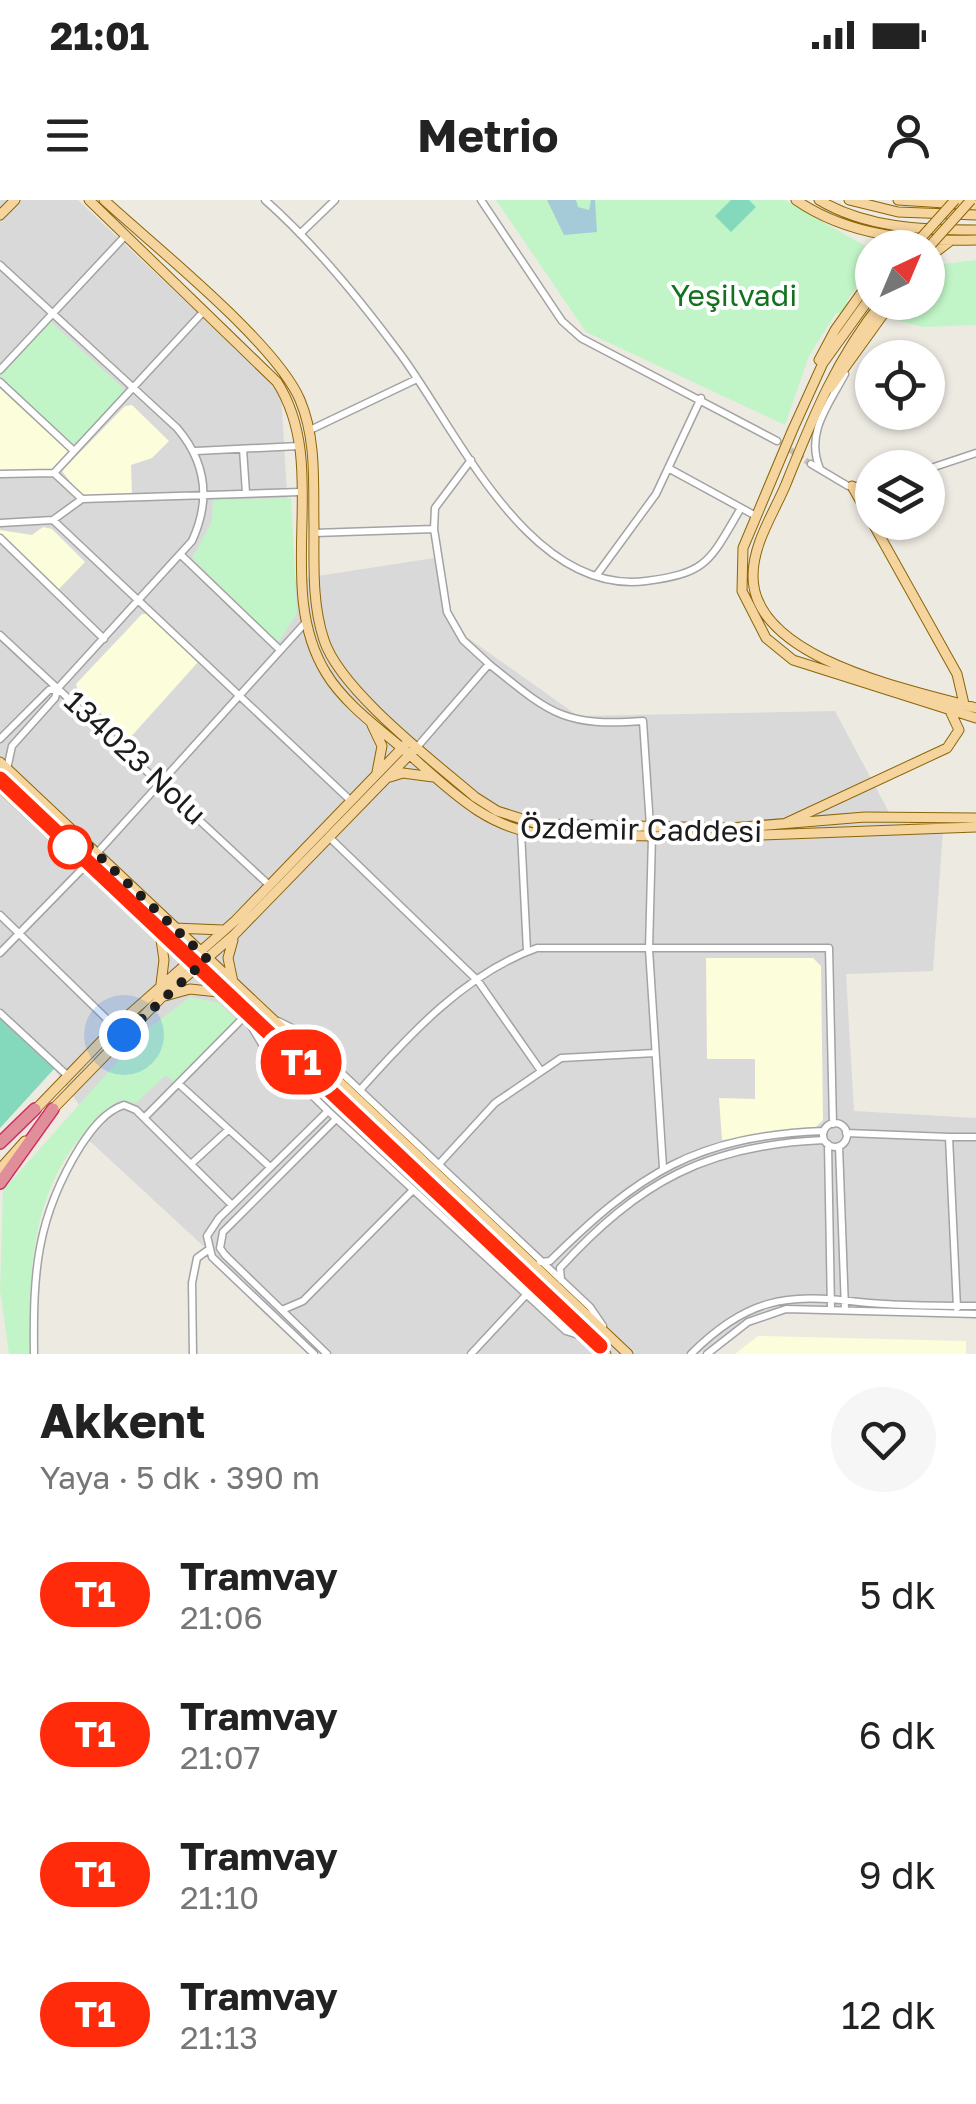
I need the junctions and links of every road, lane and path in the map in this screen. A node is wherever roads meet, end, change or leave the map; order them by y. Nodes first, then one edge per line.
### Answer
1 (15, 200) edge
2 (88, 200) edge
3 (104, 200) edge
4 (265, 200) edge
5 (335, 200) edge
6 (480, 200) edge
7 (819, 200) edge
8 (849, 200) edge
9 (898, 200) edge
10 (954, 200) edge
11 (801, 202) edge
12 (974, 206) edge
13 (0, 215) edge
14 (863, 230) edge
15 (928, 230) edge
16 (976, 230) edge
17 (945, 232) edge
18 (300, 234) junction
19 (126, 236) junction
20 (945, 240) edge
21 (976, 240) edge
22 (951, 241) junction
23 (945, 245) edge
24 (0, 265) edge
25 (855, 301) edge
26 (205, 310) junction
27 (50, 314) junction
28 (855, 316) edge
29 (868, 320) edge
30 (878, 320) edge
31 (863, 339) junction
32 (0, 370) edge
33 (417, 380) junction
34 (0, 382) edge
35 (134, 388) junction
36 (701, 398) junction
37 (801, 411) junction
38 (814, 411) junction
39 (308, 430) junction
40 (777, 441) tunnel mouth
41 (299, 446) junction
42 (243, 448) junction
43 (74, 451) junction
44 (196, 452) junction
45 (976, 454) edge
46 (471, 460) junction
47 (811, 464) tunnel mouth
48 (945, 464) edge
49 (668, 468) junction
50 (820, 469) junction
51 (0, 474) edge
52 (54, 474) junction
53 (852, 486) joint
54 (300, 492) junction
55 (246, 493) junction
56 (204, 494) junction
57 (82, 498) junction
58 (741, 508) junction
59 (758, 517) junction
60 (53, 520) junction
61 (0, 523) edge
62 (434, 529) junction
63 (314, 533) junction
64 (0, 538) edge
65 (180, 554) junction
66 (596, 576) junction
67 (140, 601) junction
68 (306, 622) junction
69 (0, 635) edge
70 (104, 639) junction
71 (279, 649) junction
72 (489, 664) junction
73 (58, 688) junction
74 (238, 694) junction
75 (964, 704) junction
76 (976, 708) edge
77 (949, 711) junction
78 (368, 718) junction
79 (976, 718) edge
80 (0, 740) edge
81 (414, 742) junction
82 (406, 751) junction
83 (4, 765) edge
84 (376, 774) junction
85 (435, 777) junction
86 (387, 778) junction
87 (161, 782) junction
88 (0, 787) edge
89 (350, 800) junction
90 (976, 818) edge
91 (779, 826) junction
92 (976, 827) edge
93 (651, 831) junction
94 (521, 832) junction
95 (329, 837) junction
96 (96, 854) junction
97 (84, 867) junction
98 (268, 884) junction
99 (0, 915) edge
100 (174, 928) junction
101 (18, 932) junction
102 (230, 932) junction
103 (160, 938) junction
104 (649, 949) junction
105 (527, 951) junction
106 (0, 952) edge
107 (204, 956) junction
108 (191, 966) junction
109 (478, 981) junction
110 (234, 985) junction
111 (161, 992) junction
112 (219, 992) junction
113 (0, 1013) edge
114 (266, 1015) junction
115 (245, 1016) junction
116 (115, 1027) junction
117 (655, 1053) junction
118 (541, 1071) junction
119 (68, 1076) junction
120 (180, 1085) junction
121 (360, 1090) junction
122 (53, 1108) junction
123 (35, 1109) joint
124 (328, 1110) junction
125 (144, 1118) junction
126 (320, 1118) junction
127 (336, 1119) junction
128 (833, 1124) junction
129 (329, 1126) junction
130 (228, 1130) junction
131 (846, 1133) junction
132 (949, 1137) junction
133 (976, 1137) edge
134 (825, 1138) junction
135 (0, 1146) edge
136 (840, 1146) junction
137 (191, 1164) junction
138 (438, 1164) junction
139 (270, 1167) junction
140 (0, 1168) edge
141 (663, 1168) junction
142 (0, 1184) edge
143 (413, 1190) junction
144 (232, 1205) junction
145 (208, 1250) junction
146 (550, 1261) junction
147 (539, 1262) junction
148 (560, 1268) junction
149 (561, 1282) junction
150 (526, 1295) junction
151 (831, 1296) junction
152 (844, 1298) junction
153 (303, 1301) junction
154 (282, 1310) junction
155 (831, 1310) junction
156 (844, 1310) junction
157 (956, 1310) junction
158 (976, 1310) edge
159 (296, 1324) junction
160 (589, 1338) junction
161 (612, 1340) junction
162 (34, 1354) edge
163 (193, 1354) edge
164 (314, 1354) edge
165 (327, 1354) edge
166 (470, 1354) edge
167 (606, 1354) edge
168 (628, 1354) edge
169 (691, 1354) edge
170 (708, 1354) edge

1 - 13 main road
2 - 19 main road, Özdemir Caddesi
3 - 39 main road, Özdemir Caddesi
4 - 18 street
5 - 18 street
6 - 36 street
7 - 16 main road
8 - 12 main road
9 - 12 main road
10 - 15 main road, bridge
11 - 14 main road
12 - 17 main road, bridge
18 - 33 street
19 - 26 main road, Özdemir Caddesi
19 - 27 street
20 - 22 main road
21 - 22 main road
22 - 23 main road
24 - 27 street
25 - 37 main road
26 - 35 street
26 - 41 main road, Özdemir Caddesi
27 - 32 street
27 - 35 street
28 - 37 main road
29 - 38 main road
30 - 31 main road
31 - 38 main road
31 - 50 street
33 - 39 street
33 - 46 street
34 - 43 street
35 - 43 street
35 - 44 street
36 - 40 street
36 - 49 street
37 - 59 main road
38 - 75 main road
39 - 63 main road, Özdemir Caddesi
41 - 42 street
41 - 54 main road, Özdemir Caddesi
42 - 44 street
42 - 55 street
43 - 52 street
44 - 56 street
45 - 48 street
46 - 62 street
46 - 66 street
47 - 50 street
49 - 58 street
49 - 66 street
50 - 53 street
51 - 52 street
52 - 57 street
53 - 75 main road
54 - 55 street
54 - 68 main road, Özdemir Caddesi
55 - 56 street
56 - 57 street
56 - 65 street
57 - 60 street
58 - 59 street
58 - 66 street
59 - 77 main road
60 - 61 street
60 - 67 street
62 - 63 street
62 - 72 street
63 - 81 main road, Özdemir Caddesi
64 - 70 street
65 - 67 street
65 - 71 street
67 - 70 street
67 - 74 street
68 - 71 street
68 - 78 main road, Özdemir Caddesi
69 - 73 street, 134023 Nolu
70 - 73 street
71 - 74 street
72 - 81 street
72 - 93 street
73 - 80 street
73 - 83 street
73 - 87 street, 134023 Nolu
74 - 87 street
74 - 89 street
75 - 76 main road
77 - 79 main road
77 - 91 main road
78 - 82 main road, Özdemir Caddesi
78 - 84 main road
81 - 82 main road
81 - 93 main road, Özdemir Caddesi
82 - 84 main road
82 - 85 main road, Özdemir Caddesi
82 - 86 main road
83 - 96 main road
84 - 89 main road
85 - 86 main road
85 - 94 main road, Özdemir Caddesi
86 - 95 main road
87 - 96 street
87 - 98 street, 134023 Nolu
88 - 97 main road
89 - 98 main road
90 - 91 main road, Özdemir Caddesi
91 - 93 main road, Özdemir Caddesi
92 - 93 main road, Özdemir Caddesi
93 - 94 main road, Özdemir Caddesi
93 - 104 street
94 - 105 street
95 - 102 main road
95 - 109 street
96 - 100 main road
97 - 101 street
97 - 103 main road
98 - 102 main road
99 - 101 street
100 - 102 main road
100 - 107 main road
101 - 106 street
101 - 116 street
102 - 107 main road
102 - 110 main road
103 - 108 main road
103 - 111 main road
104 - 105 street
104 - 117 street
104 - 128 street
105 - 109 street
107 - 108 main road
107 - 110 main road
108 - 111 main road
108 - 112 main road
109 - 118 street
109 - 121 street
110 - 114 main road
111 - 112 main road
111 - 116 main road
111 - 122 main road
112 - 115 main road
113 - 119 street
114 - 121 street
114 - 161 main road
115 - 120 street
115 - 124 street
115 - 160 main road
116 - 119 main road
117 - 118 street
117 - 141 street
118 - 138 street
119 - 123 main road
120 - 125 street
120 - 130 street
121 - 138 street
122 - 140 main road
122 - 142 highway
123 - 135 highway
124 - 126 street
124 - 127 street
125 - 137 street
125 - 162 street
126 - 129 street
126 - 139 street
127 - 129 street
127 - 143 street
128 - 131 street
128 - 134 street
129 - 154 street
130 - 137 street
130 - 139 street
131 - 132 street
131 - 136 street
132 - 133 street
132 - 157 street
134 - 136 street
134 - 141 street
134 - 148 street
134 - 151 street
136 - 152 street
137 - 144 street
138 - 147 street
139 - 144 street
141 - 146 street
143 - 150 street
143 - 153 street
144 - 145 street
145 - 163 street
145 - 164 street
146 - 147 street
146 - 148 street
147 - 149 street
148 - 149 street
149 - 161 street
150 - 160 street
150 - 166 street
151 - 152 street
151 - 155 street
151 - 169 street
152 - 156 street
152 - 157 street
153 - 154 street
153 - 159 street
154 - 159 street
155 - 156 street
155 - 170 street
156 - 157 street
157 - 158 street
159 - 165 street
160 - 167 main road
161 - 168 main road

